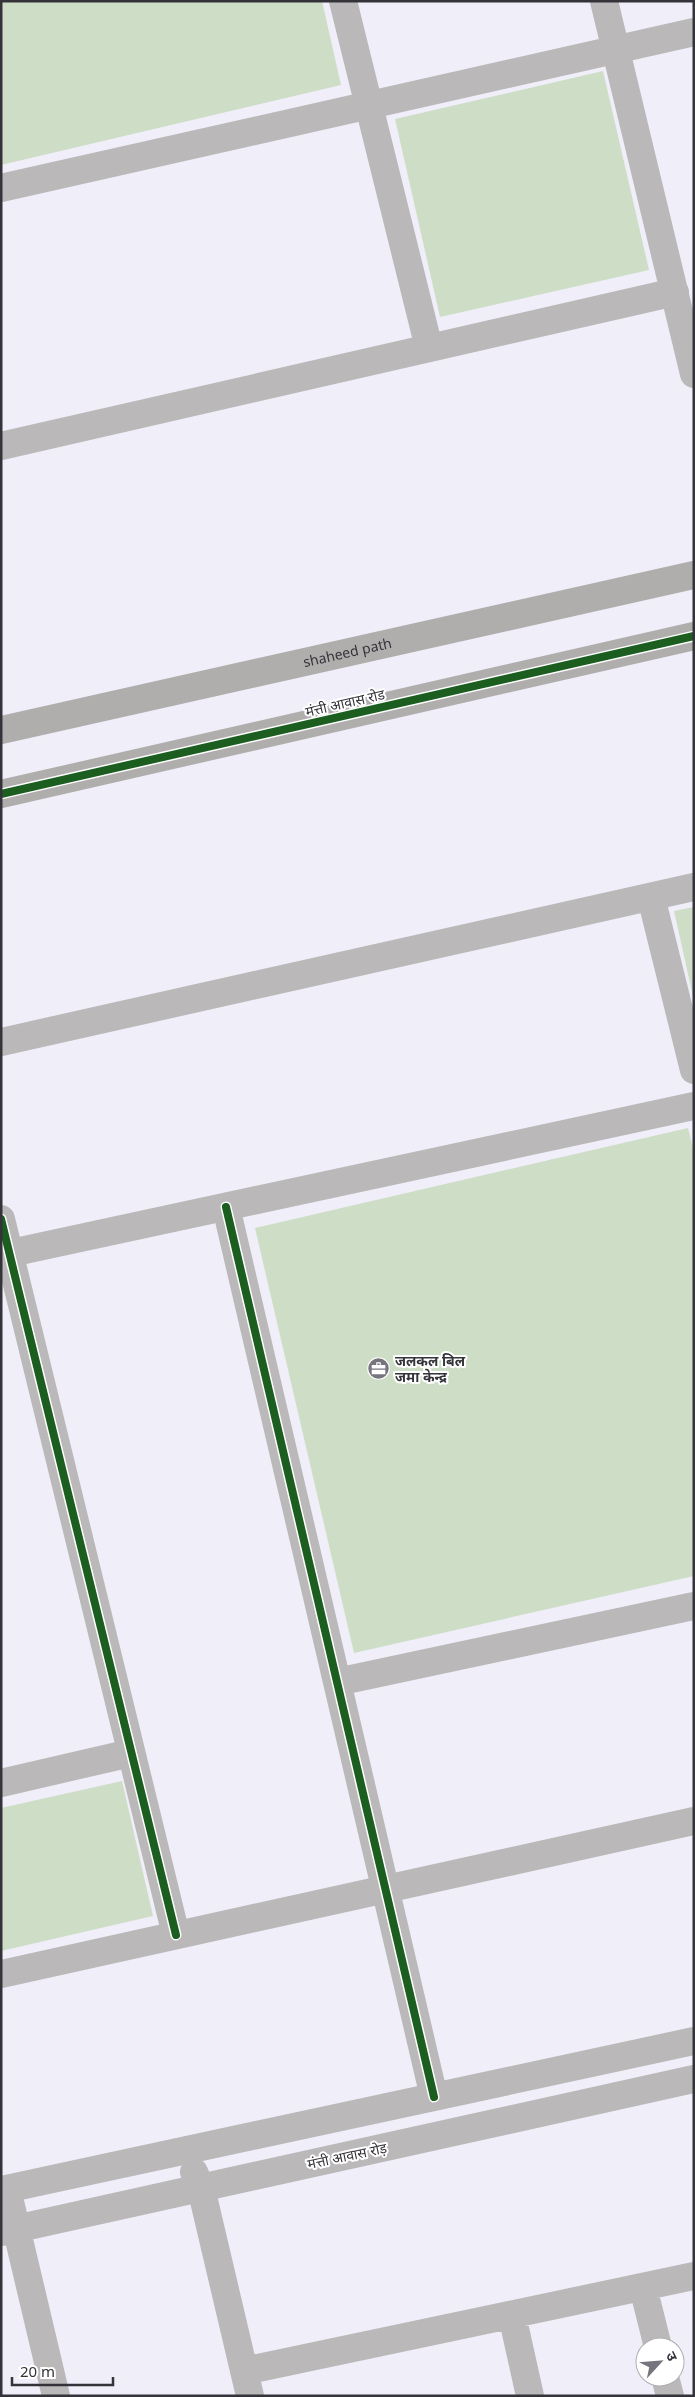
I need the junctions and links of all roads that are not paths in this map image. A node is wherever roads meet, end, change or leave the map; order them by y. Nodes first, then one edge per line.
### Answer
1 (343, 1) edge
2 (604, 1) edge
3 (694, 32) edge
4 (616, 50) junction
5 (369, 105) junction
6 (1, 188) edge
7 (675, 292) junction
8 (429, 348) junction
9 (694, 374) edge
10 (1, 446) edge
11 (694, 574) edge
12 (694, 636) edge
13 (1, 730) edge
14 (1, 794) edge
15 (694, 887) edge
16 (651, 897) junction
17 (1, 1042) edge
18 (694, 1070) edge
19 (694, 1106) edge
20 (226, 1207) junction
21 (1, 1219) edge
22 (5, 1255) edge
23 (694, 1606) edge
24 (337, 1682) junction
25 (131, 1753) junction
26 (1, 1783) edge
27 (694, 1821) edge
28 (386, 1889) junction
29 (176, 1935) junction
30 (1, 1974) edge
31 (694, 2041) edge
32 (694, 2079) edge
33 (434, 2097) junction
34 (186, 2151) junction
35 (201, 2188) junction
36 (4, 2190) edge
37 (9, 2230) edge
38 (694, 2276) edge
39 (643, 2286) junction
40 (512, 2314) junction
41 (656, 2337) edge
42 (247, 2383) edge
43 (56, 2396) edge
44 (530, 2396) edge

1 - 5 street
2 - 4 street
3 - 4 street
4 - 5 street
4 - 7 street
5 - 6 street
5 - 8 street
7 - 8 street
7 - 9 street
8 - 10 street
11 - 13 street, shaheed path
12 - 14 street, मंत्ती आवास रोड
15 - 16 street
16 - 17 street
16 - 18 street
19 - 20 street
20 - 22 street
20 - 24 street
21 - 22 street
22 - 25 street
23 - 24 street
24 - 28 street
25 - 26 street
25 - 29 street
27 - 28 street
28 - 29 street
28 - 33 street
29 - 30 street
31 - 33 street
32 - 35 street, मंत्ती आवास रोड़
33 - 34 street
34 - 35 street
34 - 36 street
35 - 37 street, मंत्ती आवास रोड़
35 - 42 street
36 - 37 street
37 - 43 street
38 - 39 street
39 - 40 street
39 - 41 street
40 - 42 street
40 - 44 street

